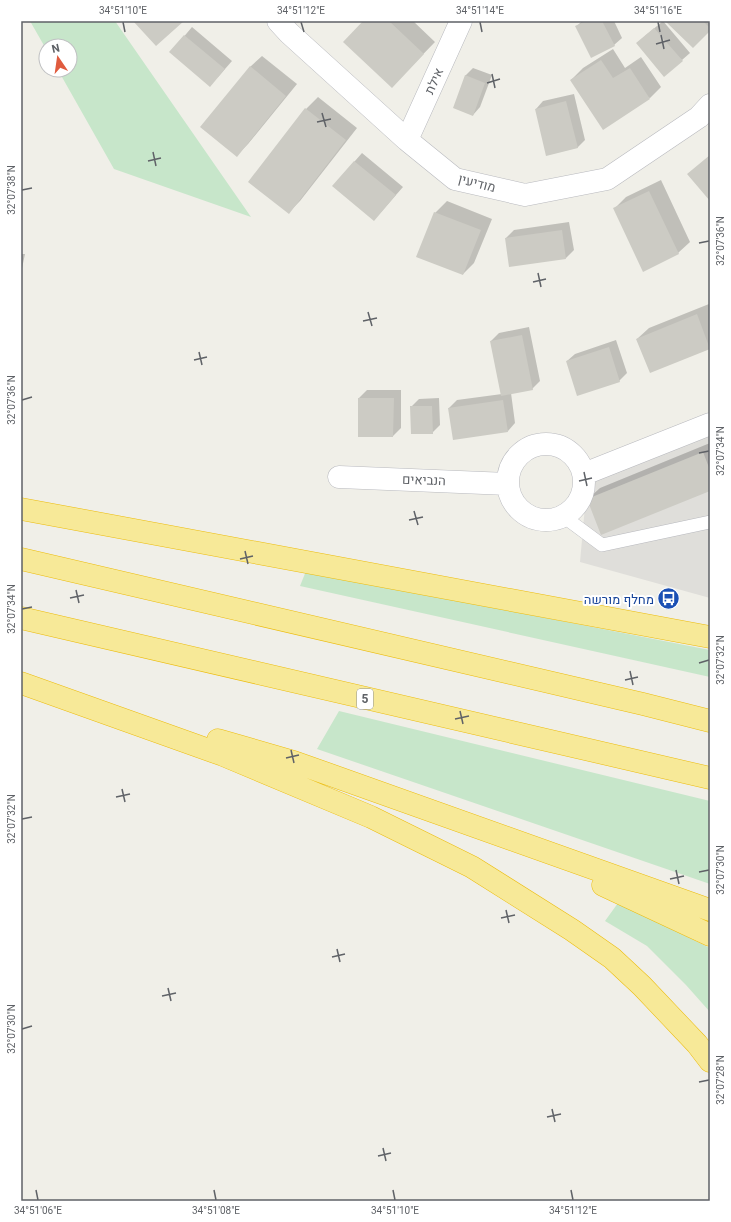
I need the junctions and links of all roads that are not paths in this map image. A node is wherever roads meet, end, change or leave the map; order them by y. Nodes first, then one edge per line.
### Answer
1 (278, 21) edge
2 (461, 21) edge
3 (710, 105) edge
4 (407, 140) junction
5 (710, 424) edge
6 (584, 474) junction
7 (339, 477) dead end
8 (508, 484) junction
9 (21, 510) edge
10 (563, 516) junction
11 (710, 522) edge
12 (21, 559) edge
13 (21, 618) edge
14 (710, 636) edge
15 (21, 682) edge
16 (643, 704) junction
17 (710, 711) edge
18 (710, 721) edge
19 (710, 778) edge
20 (486, 830) junction
21 (710, 910) edge
22 (710, 935) edge
23 (710, 1061) edge

1 - 4 street, מודיעין
2 - 4 street, אילת
3 - 4 street, מודיעין
5 - 6 street
6 - 8 street
6 - 10 street
7 - 8 street, הנביאים
8 - 10 street
9 - 14 highway
10 - 11 lane
12 - 16 highway
13 - 19 highway, 5
15 - 20 highway
15 - 23 highway
16 - 17 highway
16 - 18 highway
20 - 21 highway
20 - 22 highway

